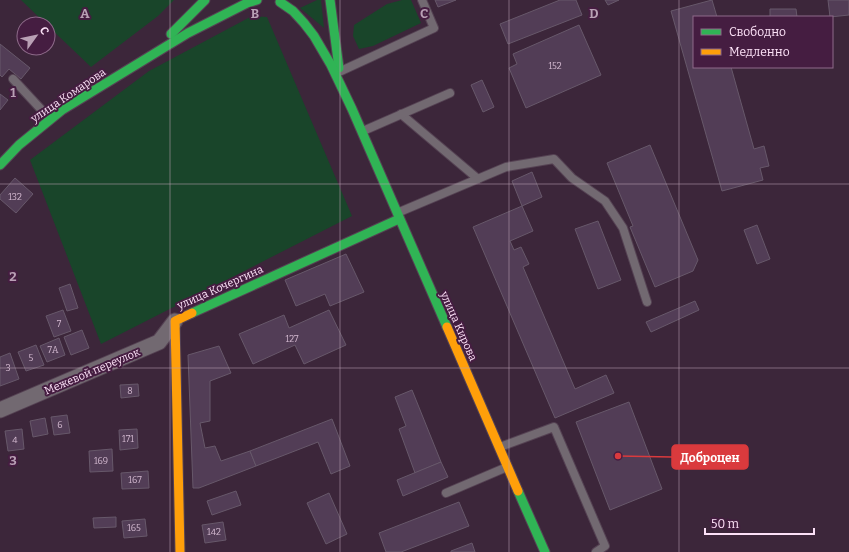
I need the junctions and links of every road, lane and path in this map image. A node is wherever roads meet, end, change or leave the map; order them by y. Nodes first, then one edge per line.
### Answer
1 (205, 0) edge
2 (257, 0) edge
3 (330, 0) edge
4 (422, 0) edge
5 (277, 1) edge
6 (295, 2) dead end
7 (136, 64) junction
8 (340, 71) junction
9 (13, 79) dead end
10 (450, 93) dead end
11 (352, 109) junction
12 (401, 114) junction
13 (51, 120) junction
14 (362, 132) junction
15 (0, 165) edge
16 (478, 179) junction
17 (398, 216) junction
18 (647, 302) dead end
19 (175, 321) junction
20 (0, 410) edge
21 (500, 448) junction
22 (508, 466) junction
23 (446, 493) dead end
24 (180, 552) edge
25 (545, 552) edge
26 (596, 552) edge

1 - 7 main road
2 - 7 main road
3 - 8 main road
4 - 8 lane
5 - 6 main road
5 - 11 main road
7 - 13 main road, улица Комарова
8 - 11 main road
9 - 13 lane
10 - 12 lane
11 - 14 main road, улица Кирова
12 - 14 lane
12 - 16 lane
13 - 15 main road, улица Комарова
14 - 17 main road, улица Кирова
16 - 17 lane
16 - 18 lane
17 - 19 main road, улица Кочергина
17 - 21 main road, улица Кирова
19 - 20 street, Межевой переулок
19 - 24 main road, улица Кочергина
21 - 22 main road, улица Кирова
21 - 26 lane
22 - 23 lane
22 - 25 main road, улица Кирова

